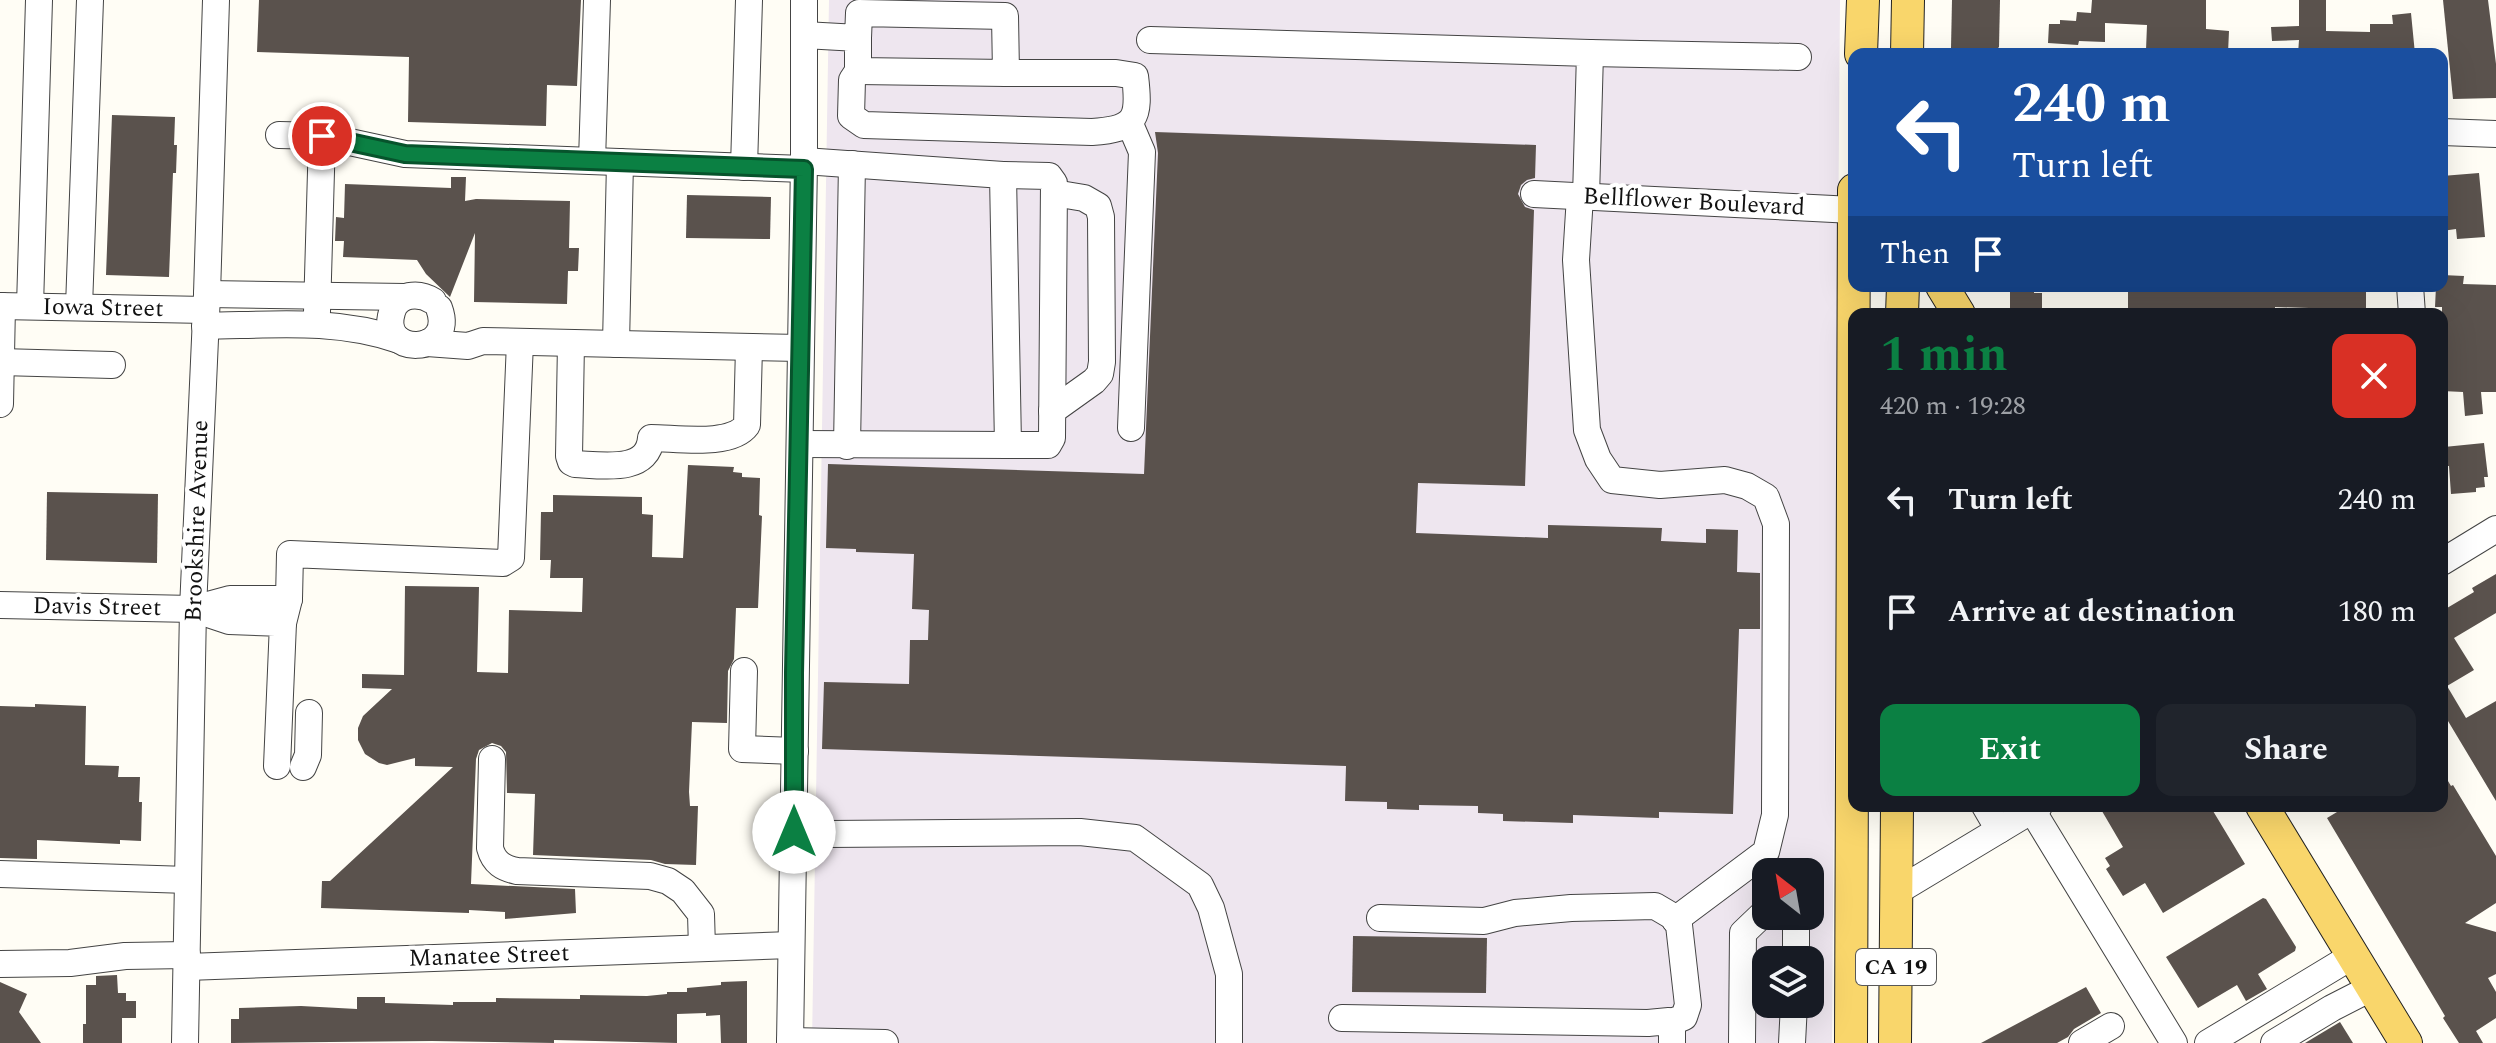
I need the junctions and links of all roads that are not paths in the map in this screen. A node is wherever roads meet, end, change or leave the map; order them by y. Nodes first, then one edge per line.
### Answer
1 (39, 0) edge
2 (90, 0) edge
3 (216, 0) edge
4 (597, 0) edge
5 (749, 0) edge
6 (804, 0) edge
7 (1863, 0) edge
8 (1908, 0) edge
9 (804, 35) junction
10 (858, 38) junction
11 (1150, 40) dead end
12 (1861, 48) edge
13 (1907, 48) edge
14 (1590, 53) junction
15 (1798, 57) dead end
16 (858, 71) junction
17 (1006, 73) junction
18 (1130, 124) junction
19 (2448, 132) edge
20 (2496, 134) edge
21 (279, 135) dead end
22 (322, 136) junction
23 (592, 161) junction
24 (620, 162) junction
25 (852, 164) junction
26 (804, 165) junction
27 (744, 167) junction
28 (1003, 175) junction
29 (1054, 193) junction
30 (1534, 194) dead end
31 (1583, 196) junction
32 (1848, 210) edge
33 (318, 295) junction
34 (405, 297) junction
35 (1, 306) edge
36 (30, 306) junction
37 (79, 307) junction
38 (206, 310) junction
39 (435, 318) junction
40 (317, 324) junction
41 (399, 340) junction
42 (520, 342) junction
43 (571, 343) junction
44 (616, 344) junction
45 (749, 347) junction
46 (800, 348) junction
47 (0, 362) edge
48 (112, 365) dead end
49 (0, 404) edge
50 (1052, 411) junction
51 (1131, 428) dead end
52 (800, 444) junction
53 (1008, 445) junction
54 (847, 446) junction
55 (2496, 529) edge
56 (2448, 558) edge
57 (0, 605) edge
58 (193, 609) junction
59 (286, 611) junction
60 (744, 671) dead end
61 (309, 713) dead end
62 (795, 751) junction
63 (492, 759) dead end
64 (1852, 812) edge
65 (1897, 812) edge
66 (1988, 812) edge
67 (2028, 812) edge
68 (2037, 812) edge
69 (2266, 812) edge
70 (1999, 830) junction
71 (794, 832) junction
72 (0, 874) edge
73 (188, 880) junction
74 (1896, 892) junction
75 (1380, 918) dead end
76 (1675, 920) junction
77 (1752, 924) edge
78 (791, 945) junction
79 (702, 948) junction
80 (2354, 955) junction
81 (187, 961) junction
82 (0, 964) edge
83 (2373, 987) junction
84 (1342, 1018) dead end
85 (1793, 1018) edge
86 (2111, 1026) dead end
87 (1672, 1033) edge
88 (790, 1042) edge
89 (836, 1042) edge
90 (885, 1042) edge
91 (185, 1043) edge
92 (1229, 1043) edge
93 (1742, 1043) edge
94 (1792, 1043) edge
95 (1851, 1043) edge
96 (1895, 1043) edge
97 (2082, 1043) edge
98 (2174, 1043) edge
99 (2208, 1043) edge
100 (2274, 1043) edge
101 (2406, 1043) edge

1 - 36 street
2 - 37 street
3 - 38 street, Brookshire Avenue
4 - 23 street
5 - 27 street
6 - 9 street
7 - 12 main road
8 - 13 main road
9 - 10 street
9 - 26 street
10 - 16 street
10 - 17 street
11 - 14 street
14 - 15 street
14 - 31 street
16 - 17 street
16 - 18 street
17 - 18 street
18 - 51 street
19 - 20 street
21 - 22 street
22 - 23 street
22 - 33 street
23 - 24 street
24 - 27 street
24 - 44 street
25 - 26 street
25 - 28 street
25 - 54 street
26 - 27 street
26 - 46 street
28 - 29 street
28 - 53 street
29 - 50 street
29 - 50 street
30 - 31 street, Bellflower Boulevard
31 - 32 street, Bellflower Boulevard
31 - 76 street
33 - 34 street
33 - 38 street
33 - 40 street
34 - 39 street
34 - 41 street
35 - 36 street, Iowa Street
35 - 47 street
36 - 37 street, Iowa Street
37 - 38 street, Iowa Street
38 - 40 street
38 - 58 street, Brookshire Avenue
39 - 41 street
39 - 42 street
40 - 41 street
42 - 43 street
42 - 59 street
43 - 44 street
43 - 45 street
44 - 45 street
45 - 46 street
46 - 52 street
47 - 48 street
47 - 49 street
50 - 53 street
52 - 54 street
52 - 62 street
53 - 54 street
55 - 56 street
57 - 58 street, Davis Street
58 - 59 street, Davis Street
58 - 73 street, Brookshire Avenue
59 - 61 street
60 - 62 street
62 - 71 street
63 - 79 street
64 - 95 main road, CA 19
65 - 74 main road
66 - 70 street
67 - 70 street
68 - 98 street
69 - 80 main road
70 - 74 street
71 - 78 street
71 - 92 street
72 - 73 street
73 - 81 street, Brookshire Avenue
74 - 96 main road, CA 19
75 - 76 street
76 - 87 street
77 - 93 street
78 - 79 street, Manatee Street
78 - 88 street
79 - 81 street, Manatee Street
80 - 83 main road
80 - 99 street
81 - 82 street, Manatee Street
81 - 91 street, Brookshire Avenue
83 - 100 street
83 - 101 main road
84 - 87 street
85 - 94 street
86 - 97 street
88 - 89 street
89 - 90 street

